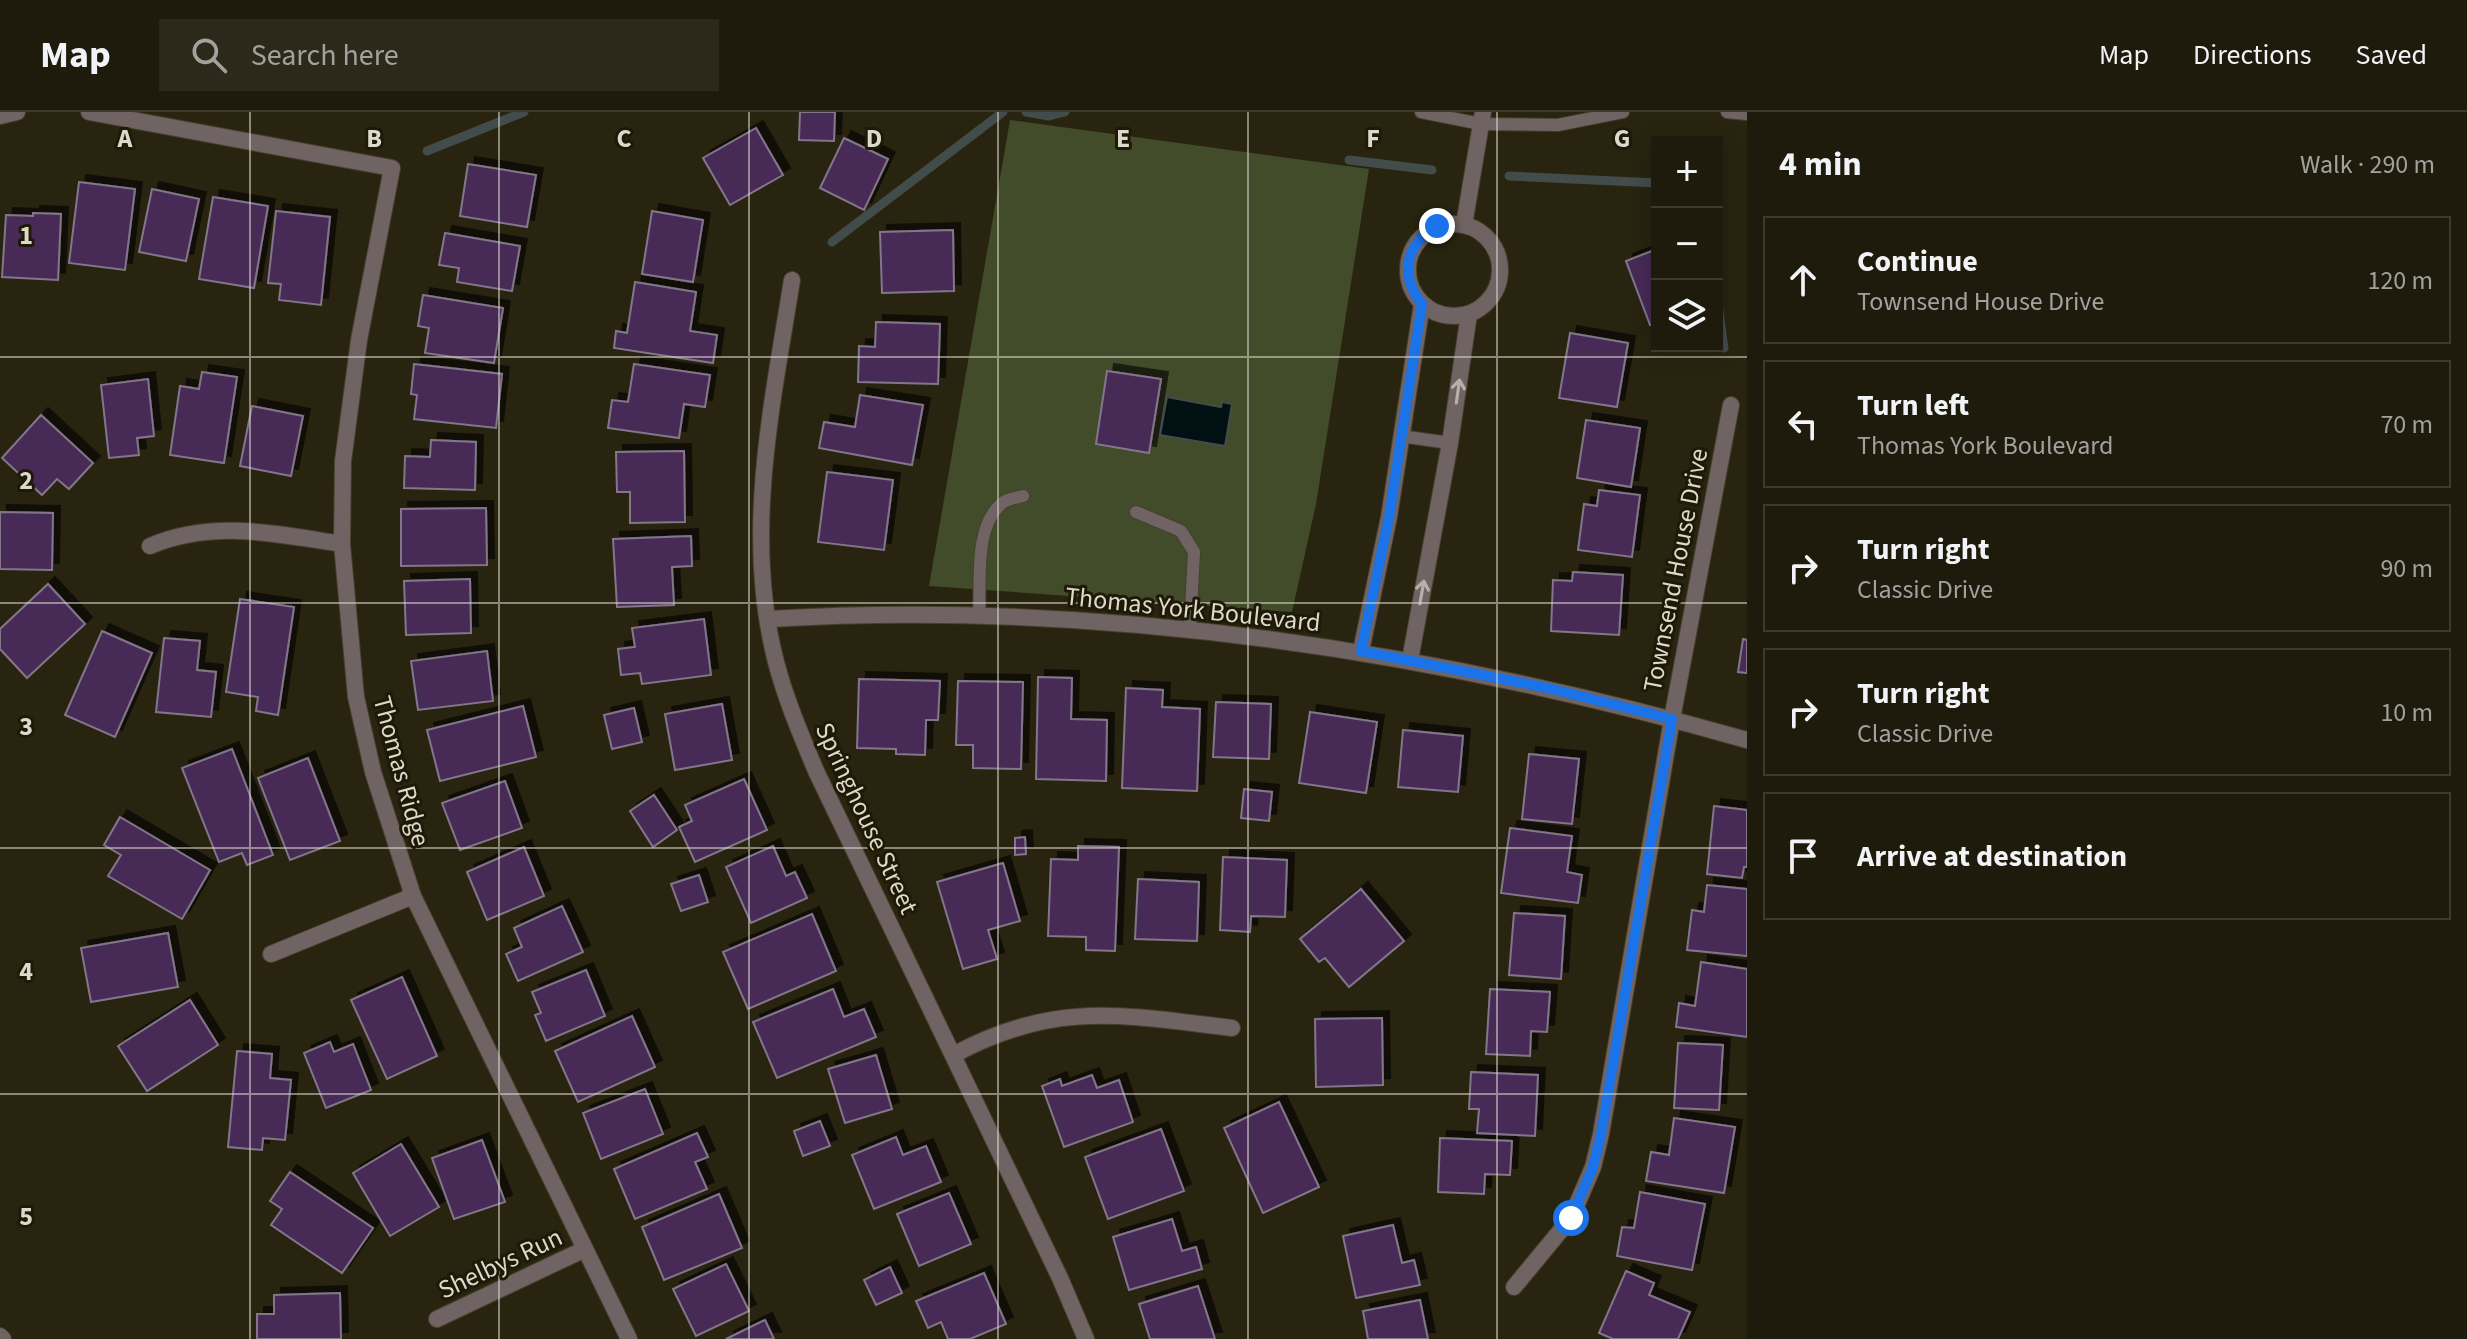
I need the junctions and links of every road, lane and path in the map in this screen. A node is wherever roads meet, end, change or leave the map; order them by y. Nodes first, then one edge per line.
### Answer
1 (17, 112) edge
2 (89, 112) edge
3 (1421, 112) edge
4 (1623, 112) edge
5 (1727, 112) edge
6 (1747, 114) edge
7 (0, 116) edge
8 (1482, 118) edge
9 (1464, 225) junction
10 (792, 280) dead end
11 (1422, 304) junction
12 (1469, 314) junction
13 (1731, 405) dead end
14 (1400, 436) junction
15 (1450, 443) junction
16 (1023, 496) dead end
17 (1136, 512) dead end
18 (342, 544) junction
19 (150, 546) dead end
20 (979, 615) junction
21 (769, 619) junction
22 (1190, 628) junction
23 (1361, 651) junction
24 (1410, 660) junction
25 (1672, 719) junction
26 (1747, 740) edge
27 (413, 896) junction
28 (271, 954) dead end
29 (1232, 1028) dead end
30 (953, 1055) junction
31 (583, 1250) junction
32 (1514, 1287) dead end
33 (437, 1319) dead end
34 (629, 1339) edge
35 (1086, 1339) edge

1 - 7 street
2 - 18 street, Thomas Ridge
3 - 8 lane
4 - 8 lane
5 - 6 lane
8 - 9 street
9 - 11 street
9 - 12 street
10 - 21 street, Springhouse Street
11 - 12 street
11 - 14 street
15 -> 12 street
13 - 25 street, Townsend House Drive
14 - 15 lane
14 - 23 street
24 -> 15 street
16 - 20 lane
17 - 22 lane
18 - 19 street
18 - 27 street, Thomas Ridge
20 - 21 street, Thomas York Boulevard
20 - 22 street, Thomas York Boulevard
21 - 30 street, Springhouse Street
22 - 23 street, Thomas York Boulevard
23 - 24 street, Thomas York Boulevard
24 - 25 street, Thomas York Boulevard
25 - 26 street, Thomas York Boulevard
25 - 32 street, Townsend House Drive
27 - 28 street
27 - 31 street, Thomas Ridge
29 - 30 street
30 - 35 street, Springhouse Street
31 - 33 street, Shelbys Run
31 - 34 street, Thomas Ridge

